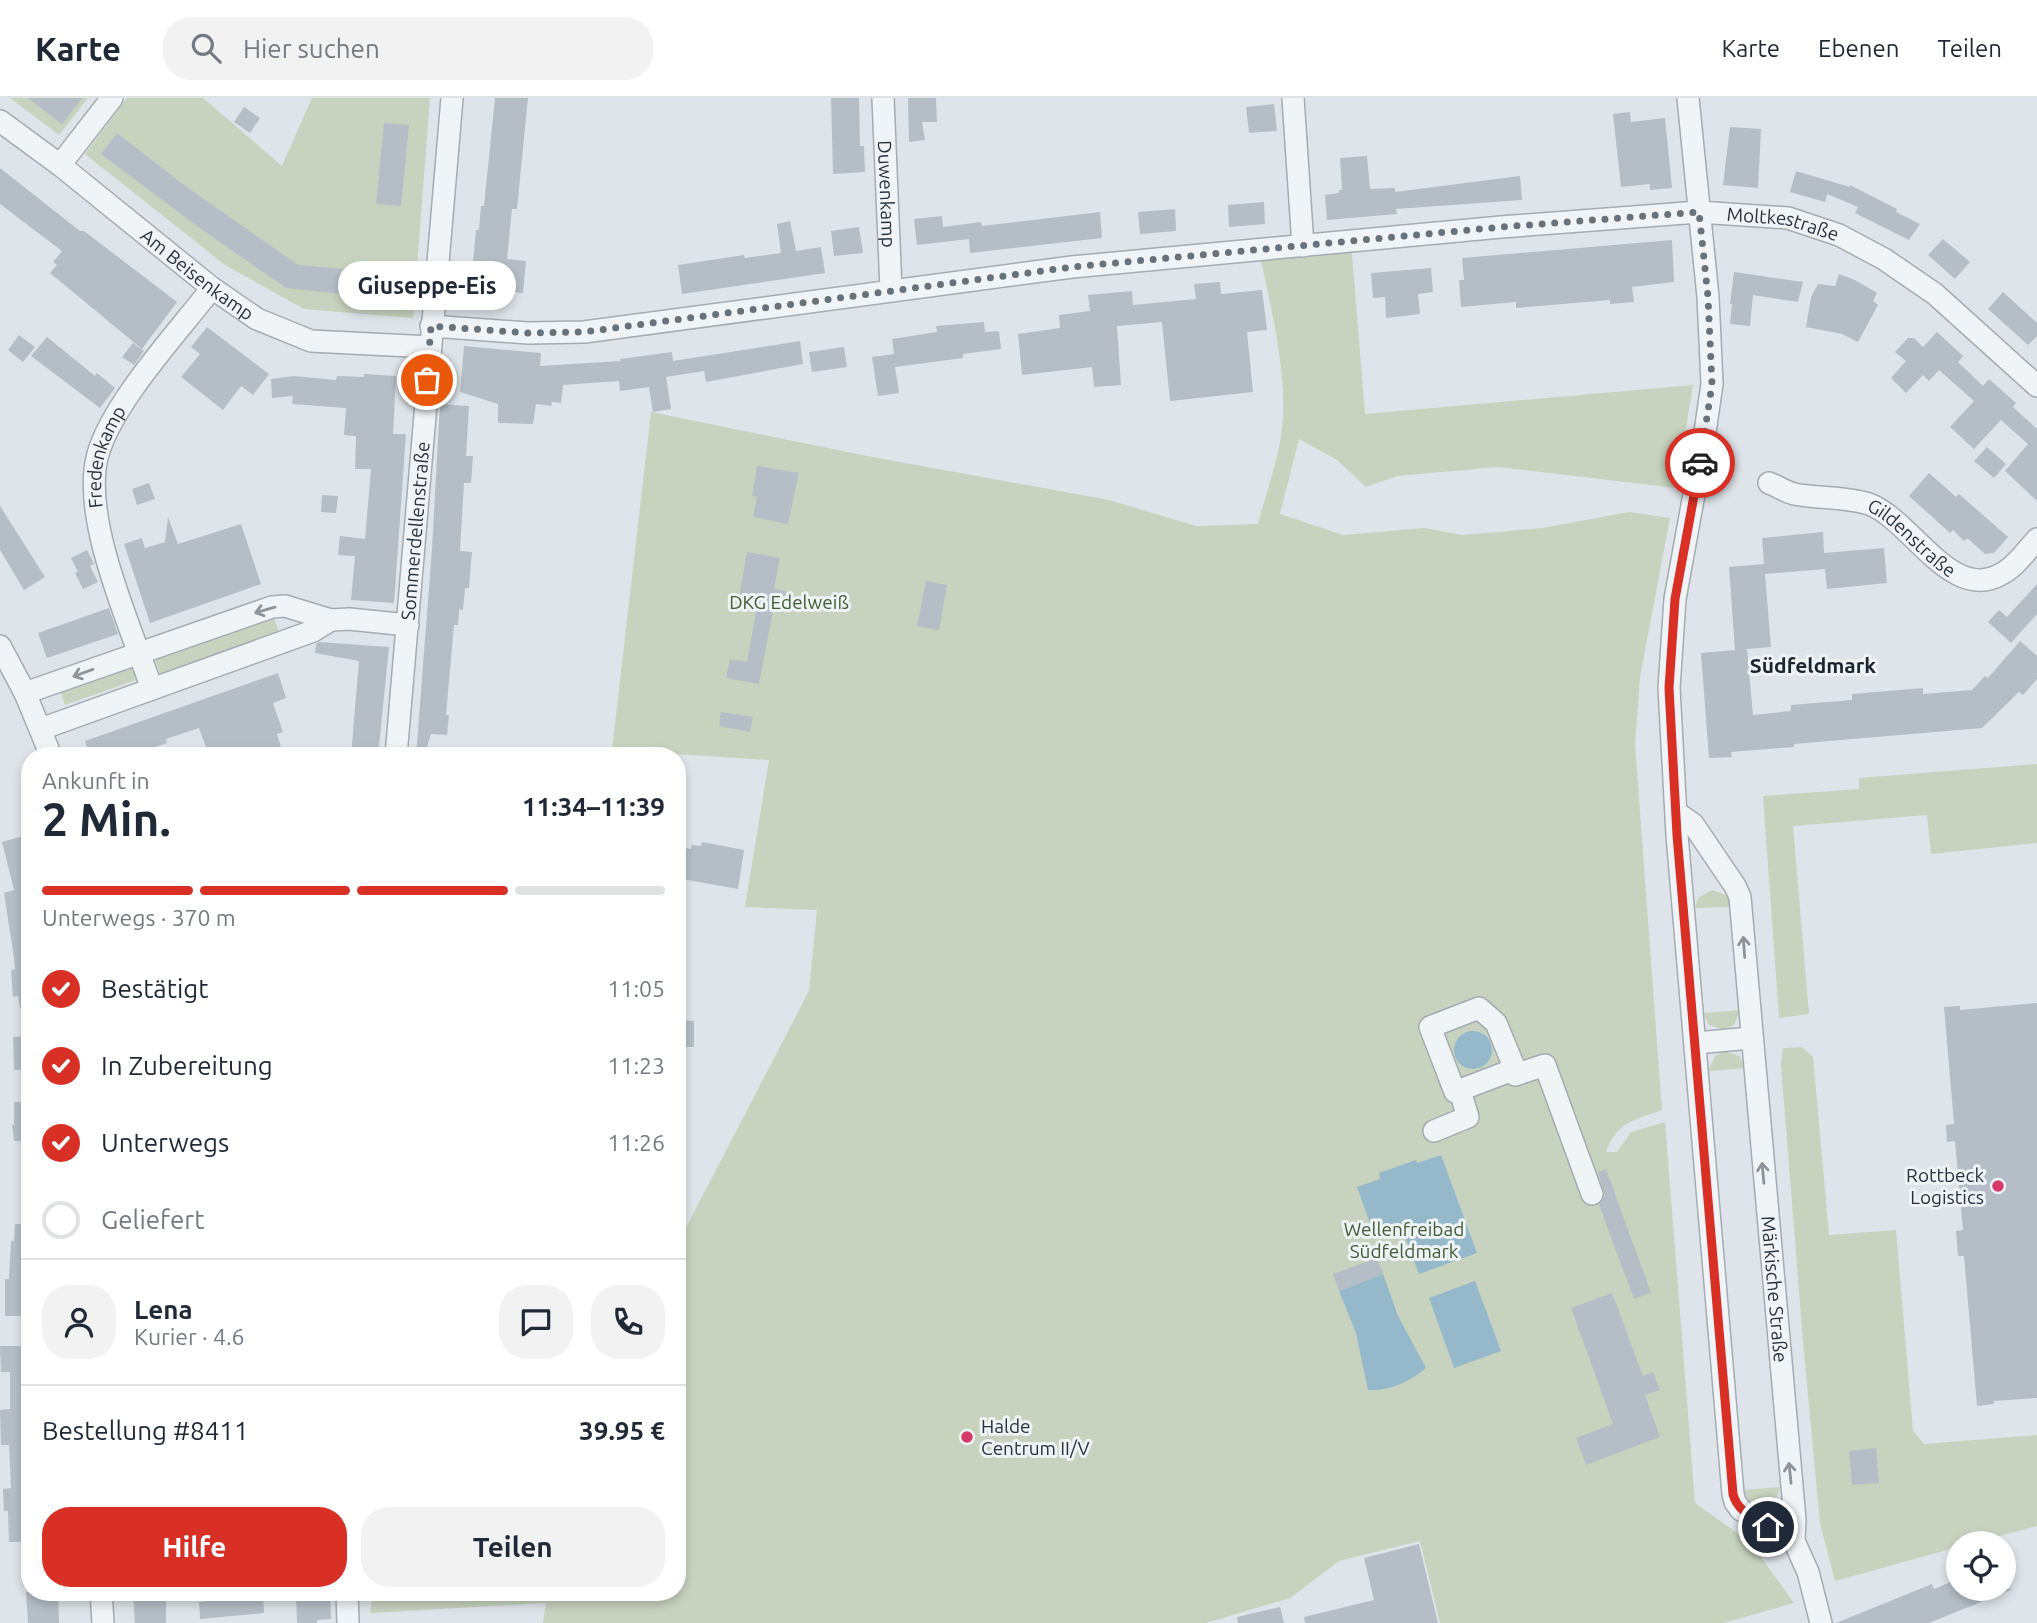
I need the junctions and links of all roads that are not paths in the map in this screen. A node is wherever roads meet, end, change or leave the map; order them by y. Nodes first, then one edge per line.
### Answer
1 (111, 98) edge
2 (452, 98) edge
3 (883, 98) edge
4 (1293, 98) edge
5 (1688, 98) edge
6 (0, 121) edge
7 (60, 165) junction
8 (1699, 212) junction
9 (1303, 246) junction
10 (212, 288) junction
11 (891, 290) junction
12 (430, 337) junction
13 (2037, 386) edge
14 (1769, 483) dead end
15 (2037, 539) edge
16 (331, 620) junction
17 (408, 625) junction
18 (0, 646) edge
19 (140, 652) junction
20 (152, 689) junction
21 (25, 693) junction
22 (41, 729) junction
23 (48, 747) edge
24 (397, 747) edge
25 (1677, 813) junction
26 (1751, 1038) junction
27 (1696, 1043) junction
28 (1512, 1070) junction
29 (1460, 1091) junction
30 (1434, 1130) dead end
31 (1592, 1194) dead end
32 (1794, 1541) junction
33 (102, 1601) edge
34 (347, 1601) edge
35 (103, 1623) edge
36 (348, 1623) edge
37 (1821, 1623) edge

1 - 7 street
2 - 12 street, Sommerdellenstraße
3 - 11 street, Duwenkamp
4 - 9 street
5 - 8 street
6 - 7 street, Am Beisenkamp
7 - 10 street, Am Beisenkamp
8 - 9 street, Moltkestraße
8 - 13 street, Moltkestraße
8 - 25 street
9 - 11 street, Moltkestraße
10 - 12 street, Am Beisenkamp
10 - 19 street, Fredenkamp
11 - 12 street, Moltkestraße
12 - 17 street, Sommerdellenstraße
14 - 15 street, Gildenstraße
16 - 17 street
16 -> 19 street
16 - 20 street
17 - 24 street, Sommerdellenstraße
18 - 21 street
19 - 20 street, Fredenkamp
19 -> 21 street
20 - 22 street
21 - 22 street
22 - 23 street
26 -> 25 street, Märkische Straße
25 - 27 street
26 - 27 street
32 -> 26 street, Märkische Straße
27 - 32 street
28 - 29 street
28 - 29 street
28 - 31 street
29 - 30 street
32 - 37 street, Märkische Straße
33 - 35 street
34 - 36 street

